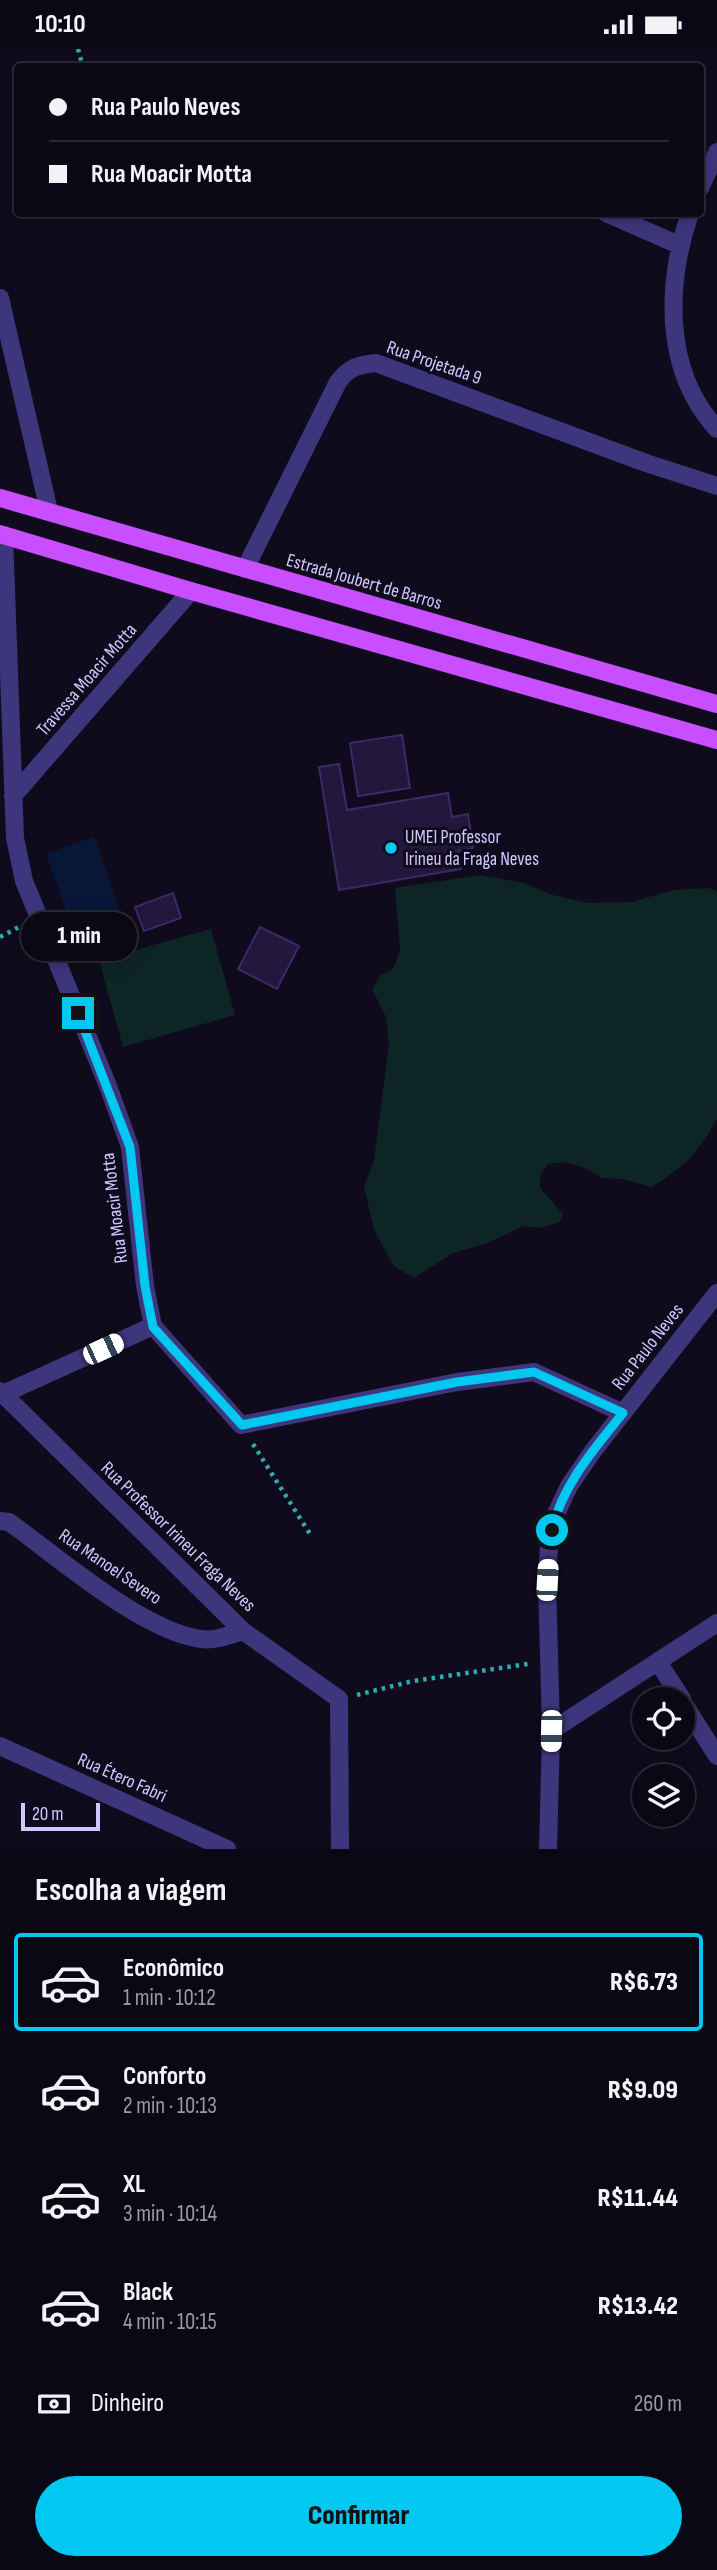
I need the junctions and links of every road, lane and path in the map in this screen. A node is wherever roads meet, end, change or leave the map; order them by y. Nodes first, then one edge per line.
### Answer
1 (717, 152) edge
2 (704, 180) edge
3 (615, 217) edge
4 (689, 217) edge
5 (679, 245) junction
6 (0, 298) edge
7 (717, 429) edge
8 (717, 486) edge
9 (0, 498) edge
10 (49, 511) junction
11 (2, 534) edge
12 (245, 569) junction
13 (191, 591) junction
14 (717, 704) edge
15 (717, 740) edge
16 (13, 796) junction
17 (717, 1293) edge
18 (153, 1327) junction
19 (2, 1393) edge
20 (623, 1413) junction
21 (242, 1425) junction
22 (0, 1521) edge
23 (310, 1534) dead end
24 (717, 1623) edge
25 (243, 1630) junction
26 (550, 1661) junction
27 (658, 1663) junction
28 (674, 1687) edge
29 (340, 1699) junction
30 (695, 1720) edge
31 (551, 1731) junction
32 (0, 1746) edge
33 (717, 1755) edge
34 (227, 1849) edge
35 (340, 1849) edge
36 (548, 1849) edge

1 - 2 street
3 - 5 street
4 - 5 street
5 - 7 street
6 - 10 street
8 - 12 street, Rua Projetada 9
9 - 10 main road, Estrada Joubert de Barros
10 - 12 main road, Estrada Joubert de Barros
11 - 13 main road
11 - 16 street, Rua Moacir Motta
12 - 14 main road, Estrada Joubert de Barros
13 - 15 main road
13 - 16 street, Travessa Moacir Motta
16 - 18 street, Rua Moacir Motta
17 - 20 street, Rua Paulo Neves
18 - 19 street
18 - 21 street
19 - 25 street, Rua Professor Irineu Fraga Neves
20 - 21 street
20 - 26 street, Rua Paulo Neves
21 - 23 path
22 - 25 street, Rua Manoel Severo
24 - 27 street
25 - 29 street, Rua Professor Irineu Fraga Neves
26 - 29 path
26 - 31 street, Rua Paulo Neves
27 - 28 street
27 - 31 street
29 - 35 street
30 - 33 street
31 - 36 street, Rua Paulo Neves
32 - 34 street, Rua Étero Fabri

